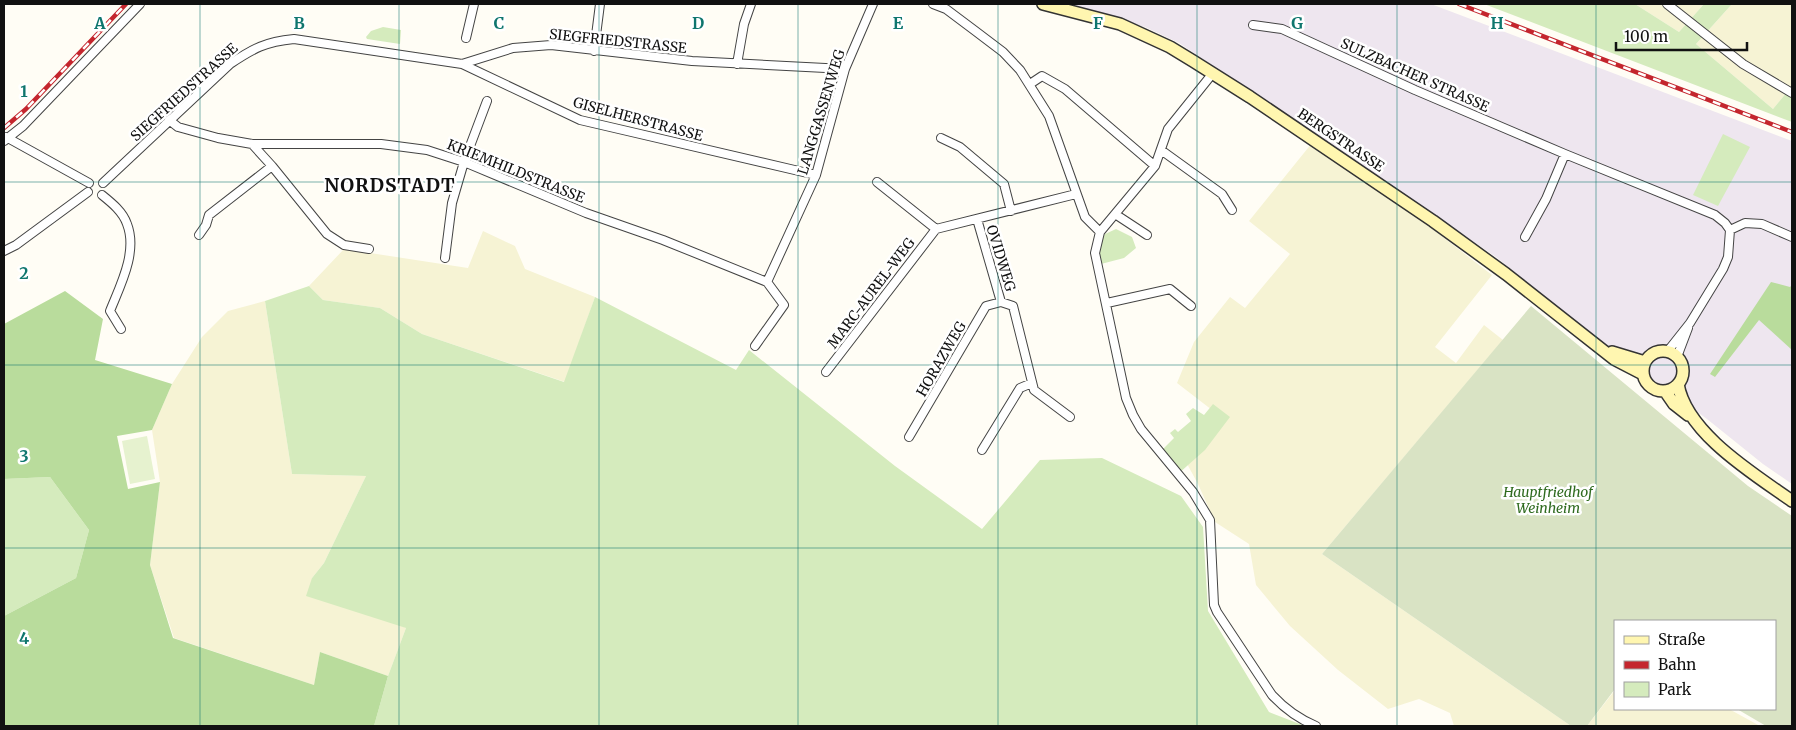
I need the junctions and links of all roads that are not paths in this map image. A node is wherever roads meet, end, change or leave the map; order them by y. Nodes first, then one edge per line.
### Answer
1 (140, 4) edge
2 (474, 4) edge
3 (600, 4) edge
4 (751, 4) edge
5 (873, 4) edge
6 (933, 4) edge
7 (1043, 4) edge
8 (1667, 4) edge
9 (1253, 25) dead end
10 (466, 38) dead end
11 (594, 51) junction
12 (462, 64) junction
13 (737, 64) junction
14 (845, 69) junction
15 (1213, 73) junction
16 (1030, 84) junction
17 (1792, 93) edge
18 (487, 101) dead end
19 (169, 120) junction
20 (941, 138) dead end
21 (5, 139) edge
22 (252, 144) junction
23 (1161, 150) junction
24 (1565, 154) junction
25 (464, 162) junction
26 (272, 166) junction
27 (1155, 166) junction
28 (816, 175) junction
29 (877, 182) dead end
30 (88, 183) junction
31 (103, 183) junction
32 (88, 192) junction
33 (1076, 194) junction
34 (102, 195) junction
35 (1232, 210) dead end
36 (1011, 211) junction
37 (1115, 214) junction
38 (977, 220) junction
39 (936, 229) junction
40 (1730, 230) junction
41 (1100, 232) junction
42 (198, 235) dead end
43 (1146, 235) dead end
44 (1525, 237) dead end
45 (1792, 237) edge
46 (369, 250) dead end
47 (4, 251) edge
48 (445, 258) dead end
49 (767, 282) junction
50 (1001, 302) junction
51 (1107, 303) junction
52 (1191, 306) dead end
53 (121, 330) dead end
54 (755, 346) dead end
55 (1598, 347) junction
56 (1672, 354) junction
57 (1646, 362) junction
58 (826, 372) dead end
59 (1643, 374) junction
60 (1032, 383) junction
61 (1678, 384) junction
62 (1665, 391) junction
63 (1070, 417) dead end
64 (1699, 424) junction
65 (910, 437) dead end
66 (982, 450) dead end
67 (1792, 501) edge
68 (1316, 726) edge

1 - 21 street
2 - 10 street
3 - 11 street
4 - 13 street
5 - 14 street, LANGGASSENWEG
6 - 16 street
7 - 15 main road, BERGSTRASSE
8 - 17 street
9 - 24 street, SULZBACHER STRASSE
11 - 12 street, SIEGFRIEDSTRASSE
11 - 13 street, SIEGFRIEDSTRASSE
12 - 19 street, SIEGFRIEDSTRASSE
12 - 28 street, GISELHERSTRASSE
13 - 14 street, SIEGFRIEDSTRASSE
14 - 28 street, LANGGASSENWEG
15 - 23 street
15 - 55 main road, BERGSTRASSE
16 - 27 street
16 - 33 street
18 - 25 street
19 - 22 street, KRIEMHILDSTRASSE
19 - 31 street, SIEGFRIEDSTRASSE
20 - 36 street
21 - 30 street
22 - 25 street, KRIEMHILDSTRASSE
22 - 26 street
23 - 27 street
23 - 35 street
24 - 40 street, SULZBACHER STRASSE
24 - 44 street
25 - 48 street
25 - 49 street, KRIEMHILDSTRASSE
26 - 42 street
26 - 46 street
27 - 37 street
28 - 49 street, LANGGASSENWEG
29 - 39 street
30 - 31 street
30 - 32 street
31 - 34 street
32 - 34 street
32 - 47 street
33 - 36 street
33 - 41 street
34 - 53 street
36 - 38 street
37 - 41 street
37 - 43 street
38 - 39 street
38 - 50 street, OVIDWEG
39 - 58 street, MARC-AUREL-WEG
40 - 45 street
40 - 56 street
41 - 51 street
49 - 54 street
50 - 60 street, OVIDWEG
50 - 65 street, HORAZWEG
51 - 52 street
51 - 68 street
55 - 57 main road, BERGSTRASSE
55 - 59 main road, BERGSTRASSE
56 - 57 main road
56 - 61 main road, BERGSTRASSE
57 - 59 main road
59 - 62 main road, BERGSTRASSE
60 - 63 street, OVIDWEG
60 - 66 street
61 - 62 main road
61 - 64 main road, BERGSTRASSE
62 - 64 main road, BERGSTRASSE
64 - 67 main road, BERGSTRASSE

